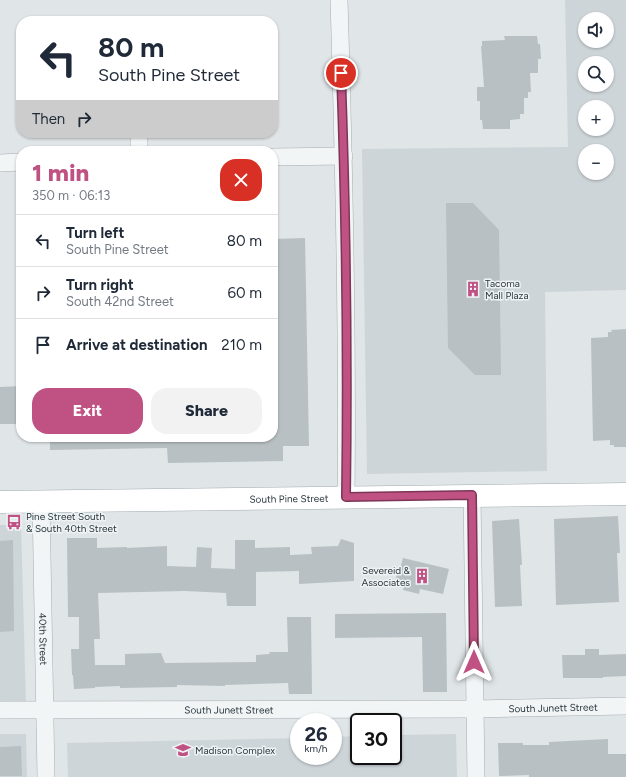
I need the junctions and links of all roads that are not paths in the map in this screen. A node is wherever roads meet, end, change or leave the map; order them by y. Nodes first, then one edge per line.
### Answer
1 (339, 0) edge
2 (344, 156) junction
3 (278, 157) edge
4 (16, 162) edge
5 (0, 163) edge
6 (626, 494) edge
7 (472, 495) junction
8 (346, 497) junction
9 (41, 501) junction
10 (0, 502) edge
11 (626, 706) edge
12 (45, 709) junction
13 (474, 709) junction
14 (0, 710) edge
15 (46, 777) edge
16 (476, 777) edge

1 - 2 street
2 - 3 street
2 - 8 street
4 - 5 street
6 - 7 main road, South Pine Street
7 - 8 main road, South Pine Street
7 - 13 street
8 - 9 main road, South Pine Street
9 - 10 main road, South Pine Street
9 - 12 street, 40th Street
11 - 13 street, South Junett Street
12 - 13 street, South Junett Street
12 - 14 street, South Junett Street
12 - 15 street, 40th Street
13 - 16 street

